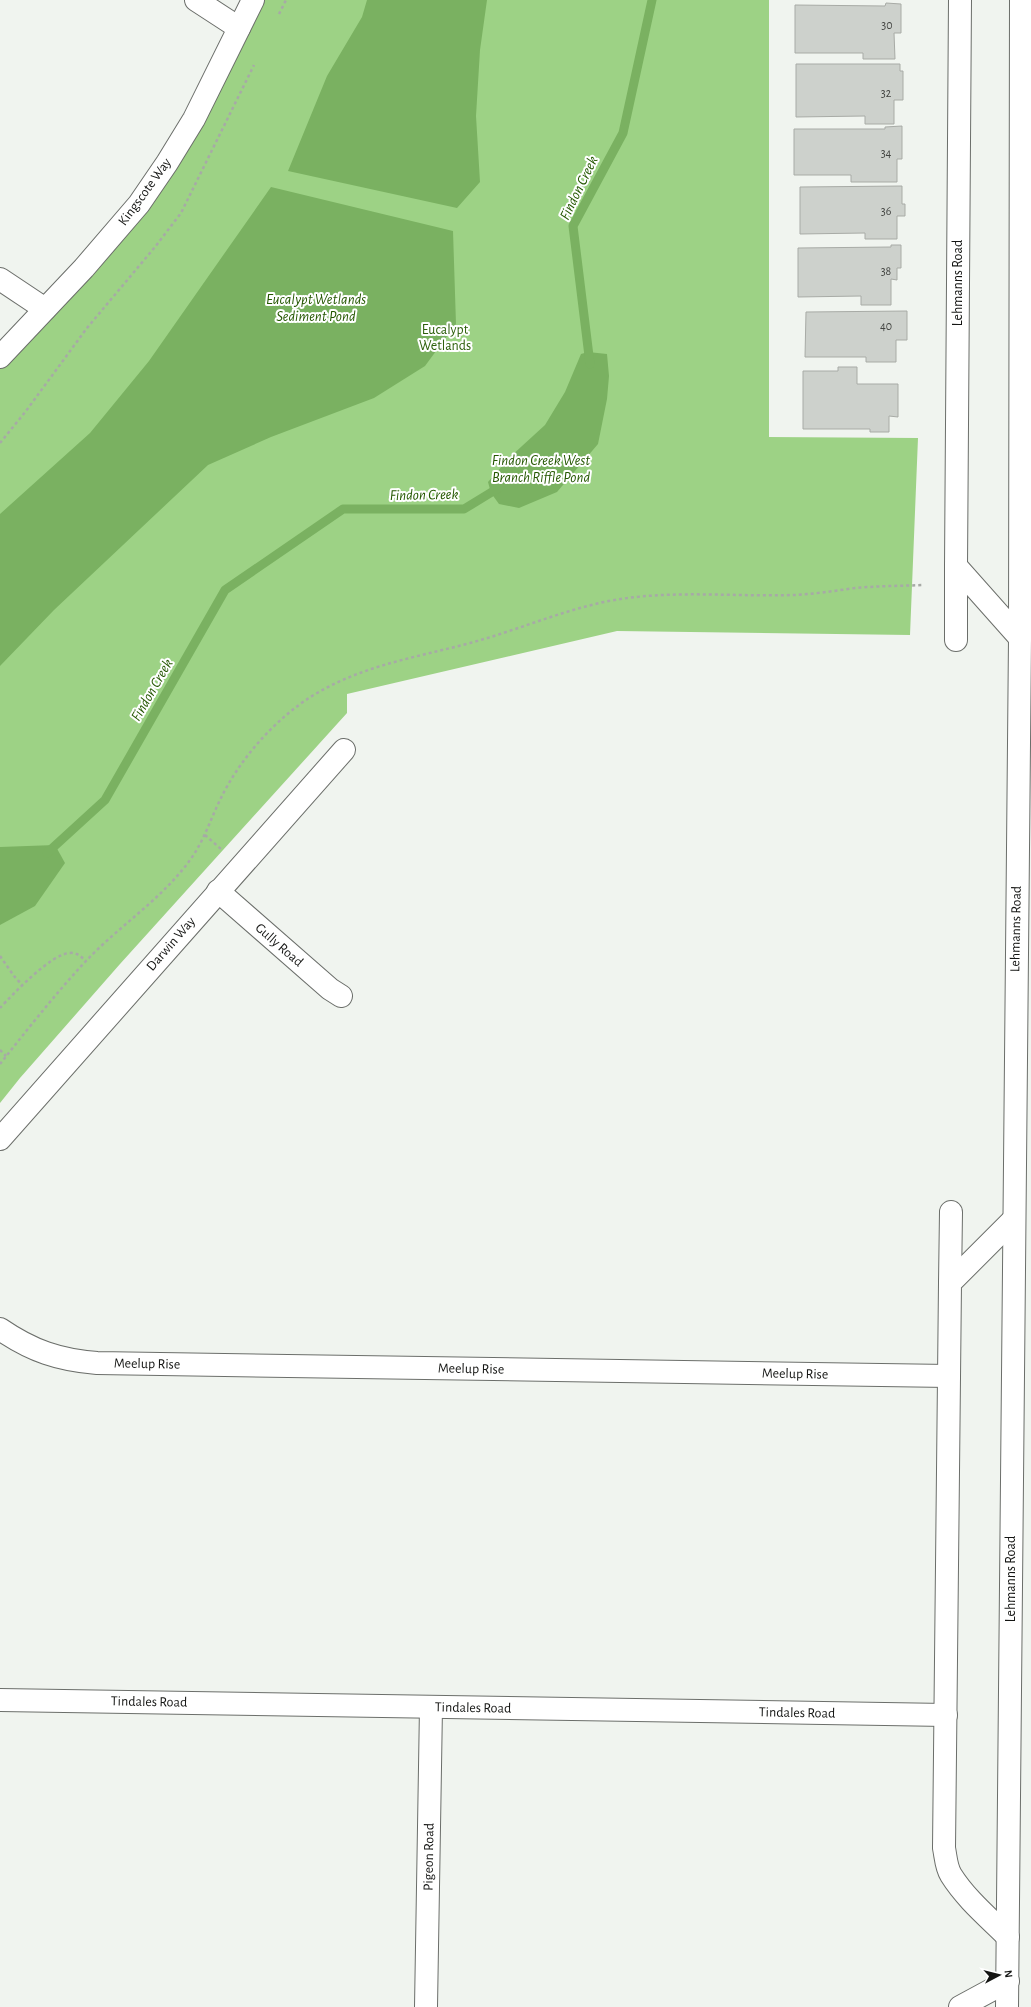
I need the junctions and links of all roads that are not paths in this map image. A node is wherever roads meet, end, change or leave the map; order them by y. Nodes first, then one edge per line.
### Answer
1 (196, 0) edge
2 (253, 0) edge
3 (960, 0) edge
4 (1020, 0) edge
5 (239, 28) junction
6 (1031, 86) edge
7 (1021, 143) junction
8 (0, 279) edge
9 (45, 309) junction
10 (0, 357) edge
11 (956, 566) junction
12 (1020, 638) junction
13 (956, 640) dead end
14 (344, 750) dead end
15 (218, 891) junction
16 (341, 996) dead end
17 (0, 1139) edge
18 (951, 1212) dead end
19 (1013, 1220) junction
20 (950, 1283) junction
21 (0, 1329) edge
22 (949, 1376) junction
23 (0, 1700) edge
24 (431, 1707) junction
25 (946, 1715) junction
26 (1008, 1937) junction
27 (1008, 1982) junction
28 (426, 2007) edge
29 (960, 2007) edge
30 (1007, 2007) edge

1 - 5 street
2 - 5 street, Kingscote Way
3 - 11 street, Lehmanns Road
4 - 7 street, Lehmanns Road
5 - 9 street, Kingscote Way
6 - 7 street, Lehmanns Road
7 - 12 street, Lehmanns Road
8 - 9 street
9 - 10 street, Kingscote Way
11 - 12 street
11 - 13 street, Lehmanns Road
12 - 19 street, Lehmanns Road
14 - 15 street, Darwin Way
15 - 16 street, Gully Road
15 - 17 street, Darwin Way
18 - 20 street
19 - 20 street
19 - 26 street, Lehmanns Road
20 - 22 street
21 - 22 street, Meelup Rise
22 - 25 street
23 - 24 street, Tindales Road
24 - 25 street, Tindales Road
24 - 28 street, Pigeon Road
25 - 26 street
26 - 27 street, Lehmanns Road
27 - 29 street
27 - 30 street, Lehmanns Road

